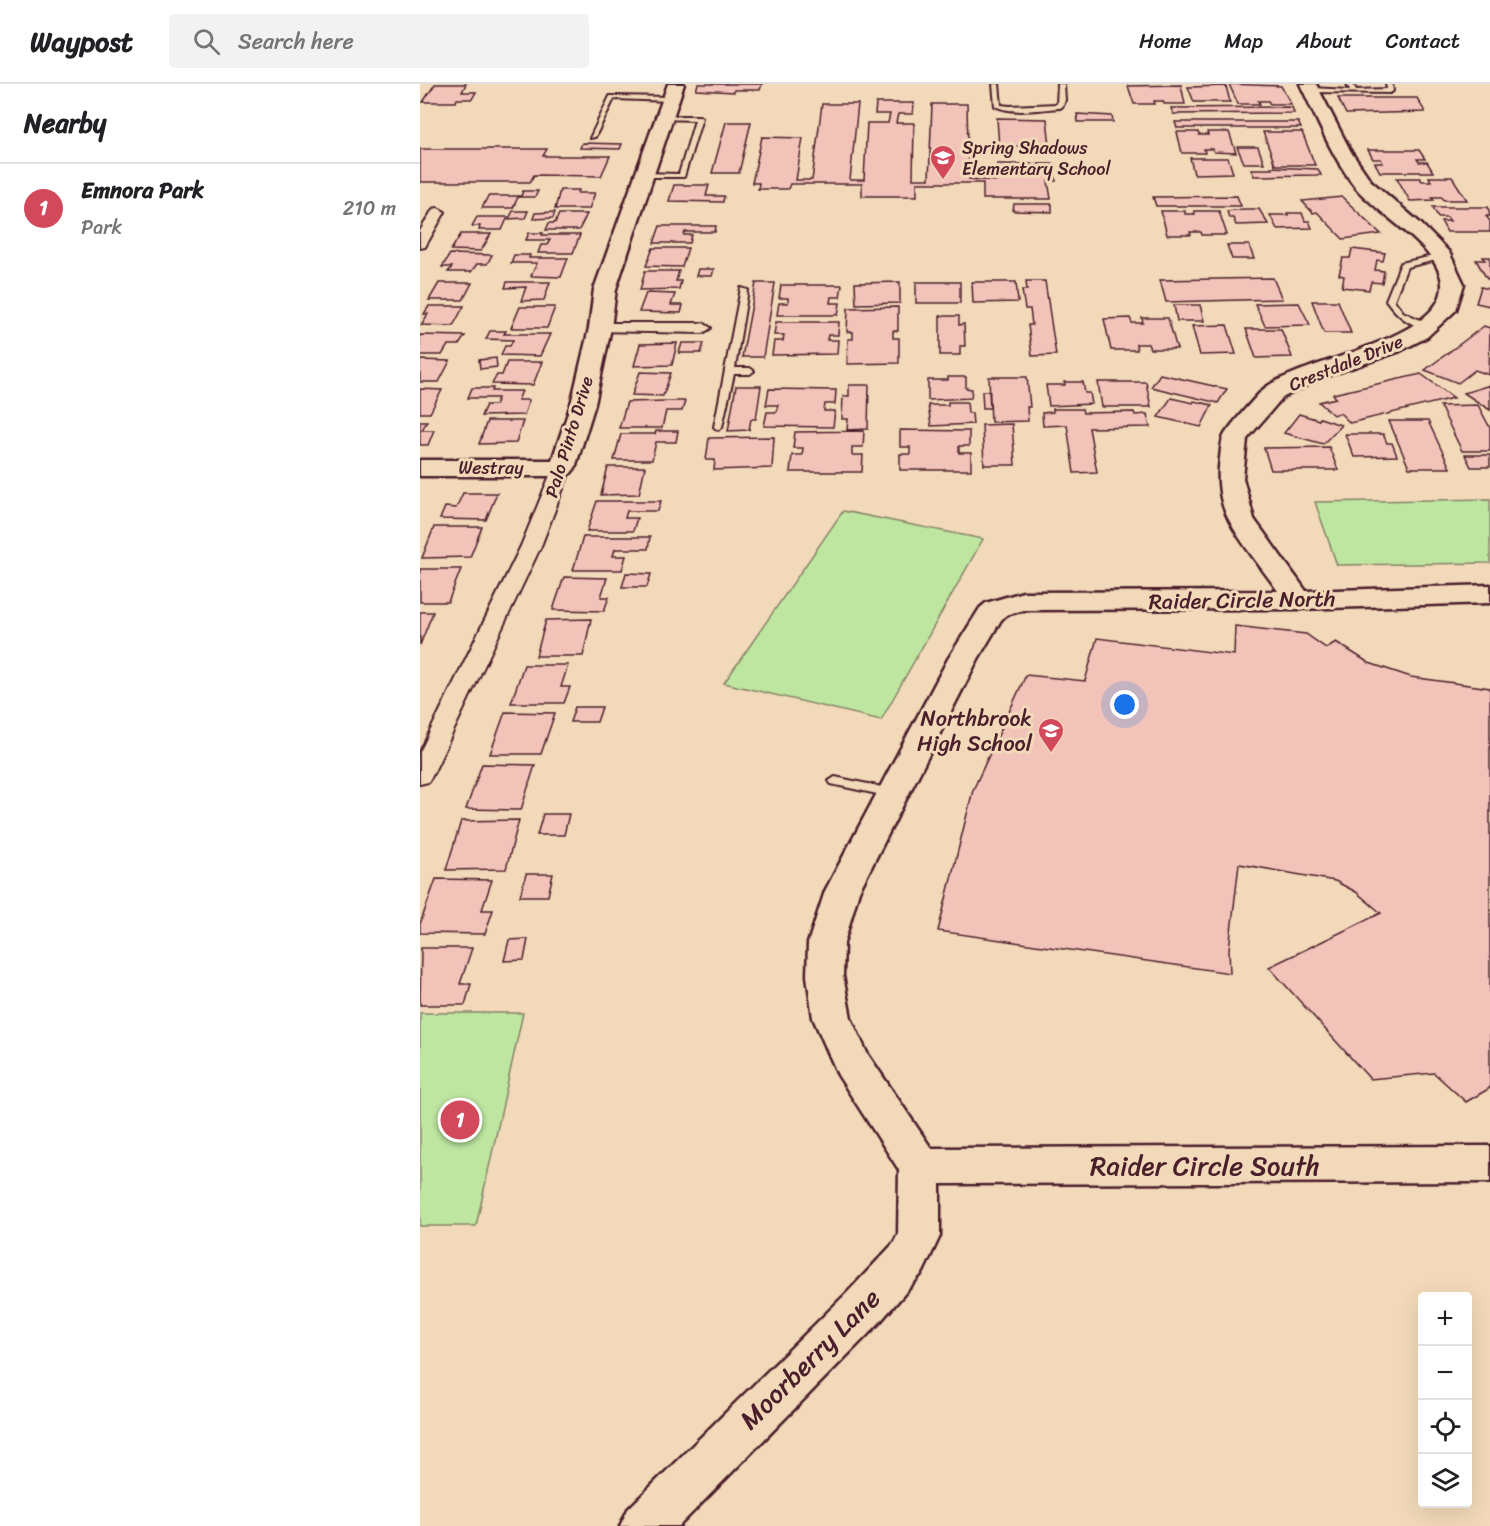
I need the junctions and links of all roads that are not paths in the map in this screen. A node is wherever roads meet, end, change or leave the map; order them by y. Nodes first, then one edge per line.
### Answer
1 (996, 84) edge
2 (1060, 84) edge
3 (1350, 84) edge
4 (1389, 84) edge
5 (1310, 87) edge
6 (1354, 92) junction
7 (671, 100) edge
8 (592, 137) dead end
9 (644, 175) junction
10 (438, 212) dead end
11 (420, 244) edge
12 (1442, 256) junction
13 (744, 290) dead end
14 (1426, 326) junction
15 (600, 328) junction
16 (703, 328) dead end
17 (730, 370) junction
18 (750, 371) dead end
19 (718, 427) dead end
20 (420, 468) edge
21 (562, 468) junction
22 (1490, 594) edge
23 (1298, 600) junction
24 (420, 776) edge
25 (836, 781) dead end
26 (891, 793) junction
27 (1490, 1164) edge
28 (920, 1166) junction
29 (645, 1526) edge

1 - 2 lane
3 - 6 lane
4 - 6 lane
5 - 6 lane
5 - 12 street, Crestdale Drive
7 - 8 lane
7 - 9 street, Palo Pinto Drive
7 - 9 lane
9 - 15 street, Palo Pinto Drive
10 - 11 street
12 - 14 street, Crestdale Drive
12 - 14 lane
13 - 17 lane
14 - 23 street, Crestdale Drive
15 - 16 street
15 - 21 street, Palo Pinto Drive
17 - 18 lane
17 - 19 lane
20 - 21 street, Westray
21 - 24 street, Palo Pinto Drive
22 - 23 street, Raider Circle North
23 - 26 street, Raider Circle North
25 - 26 lane
26 - 28 street
27 - 28 street, Raider Circle South
28 - 29 street, Moorberry Lane

